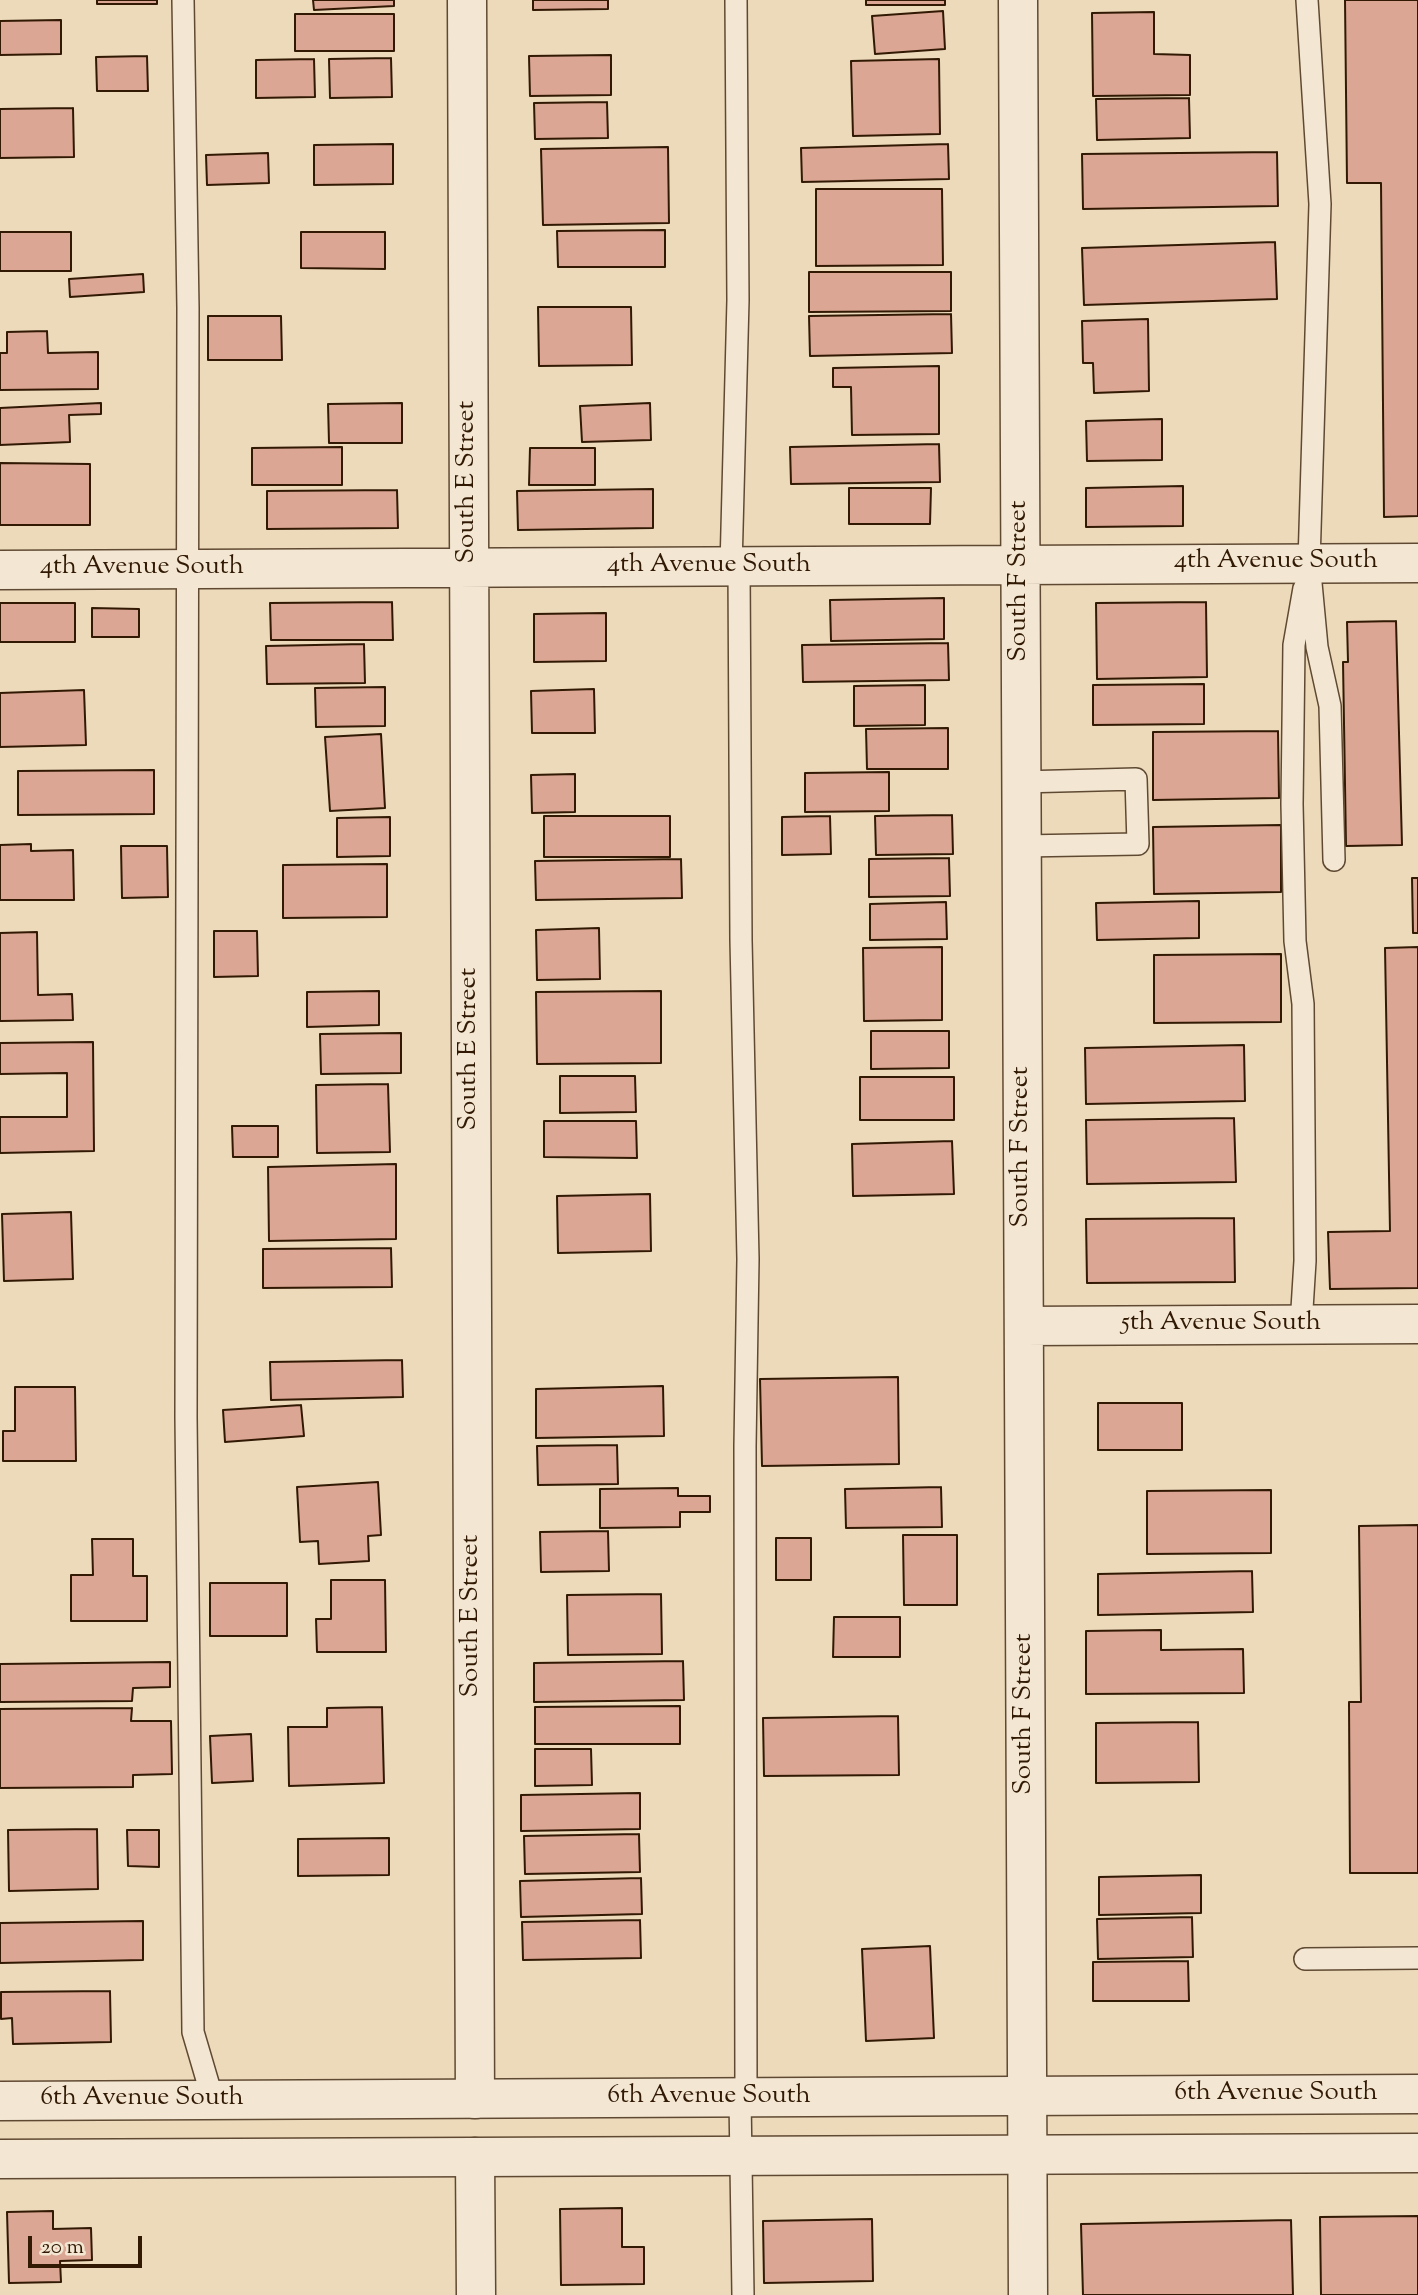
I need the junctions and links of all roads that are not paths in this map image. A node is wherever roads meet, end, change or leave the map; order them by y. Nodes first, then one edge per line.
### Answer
1 (183, 0) edge
2 (467, 0) edge
3 (736, 0) edge
4 (1018, 0) edge
5 (1307, 0) edge
6 (1309, 562) junction
7 (1418, 564) edge
8 (1021, 565) junction
9 (735, 566) junction
10 (469, 568) junction
11 (185, 569) junction
12 (0, 570) edge
13 (1021, 782) junction
14 (1022, 846) junction
15 (1334, 860) dead end
16 (1418, 1324) edge
17 (1301, 1325) junction
18 (1024, 1326) junction
19 (1418, 1958) edge
20 (1305, 1959) dead end
21 (1418, 2094) edge
22 (1027, 2096) junction
23 (743, 2098) junction
24 (475, 2099) junction
25 (213, 2100) junction
26 (0, 2101) edge
27 (1418, 2153) edge
28 (1027, 2155) junction
29 (740, 2156) junction
30 (475, 2157) junction
31 (0, 2159) edge
32 (476, 2295) edge
33 (743, 2295) edge
34 (1028, 2295) edge

1 - 11 lane
2 - 10 street, South E Street
3 - 9 lane
4 - 8 street, South F Street
5 - 6 lane
6 - 7 street, 4th Avenue South
6 - 8 street, 4th Avenue South
6 - 15 lane
6 - 17 lane
8 - 9 street, 4th Avenue South
8 - 13 street, South F Street
9 - 10 street, 4th Avenue South
9 - 23 lane
10 - 11 street, 4th Avenue South
10 - 24 street, South E Street
11 - 12 street, 4th Avenue South
11 - 25 lane
13 - 14 street, South F Street
13 - 14 lane
14 - 18 street, South F Street
16 - 17 street, 5th Avenue South
17 - 18 street, 5th Avenue South
18 - 22 street, South F Street
19 - 20 lane
21 - 22 street, 6th Avenue South
22 - 23 street, 6th Avenue South
22 - 28 street, South F Street
23 - 24 street, 6th Avenue South
23 - 29 lane
24 - 25 street, 6th Avenue South
25 - 26 street, 6th Avenue South
27 - 28 street
28 - 29 street
28 - 34 street, South F Street
29 - 30 street
29 - 33 lane
30 - 31 street
30 - 32 street

